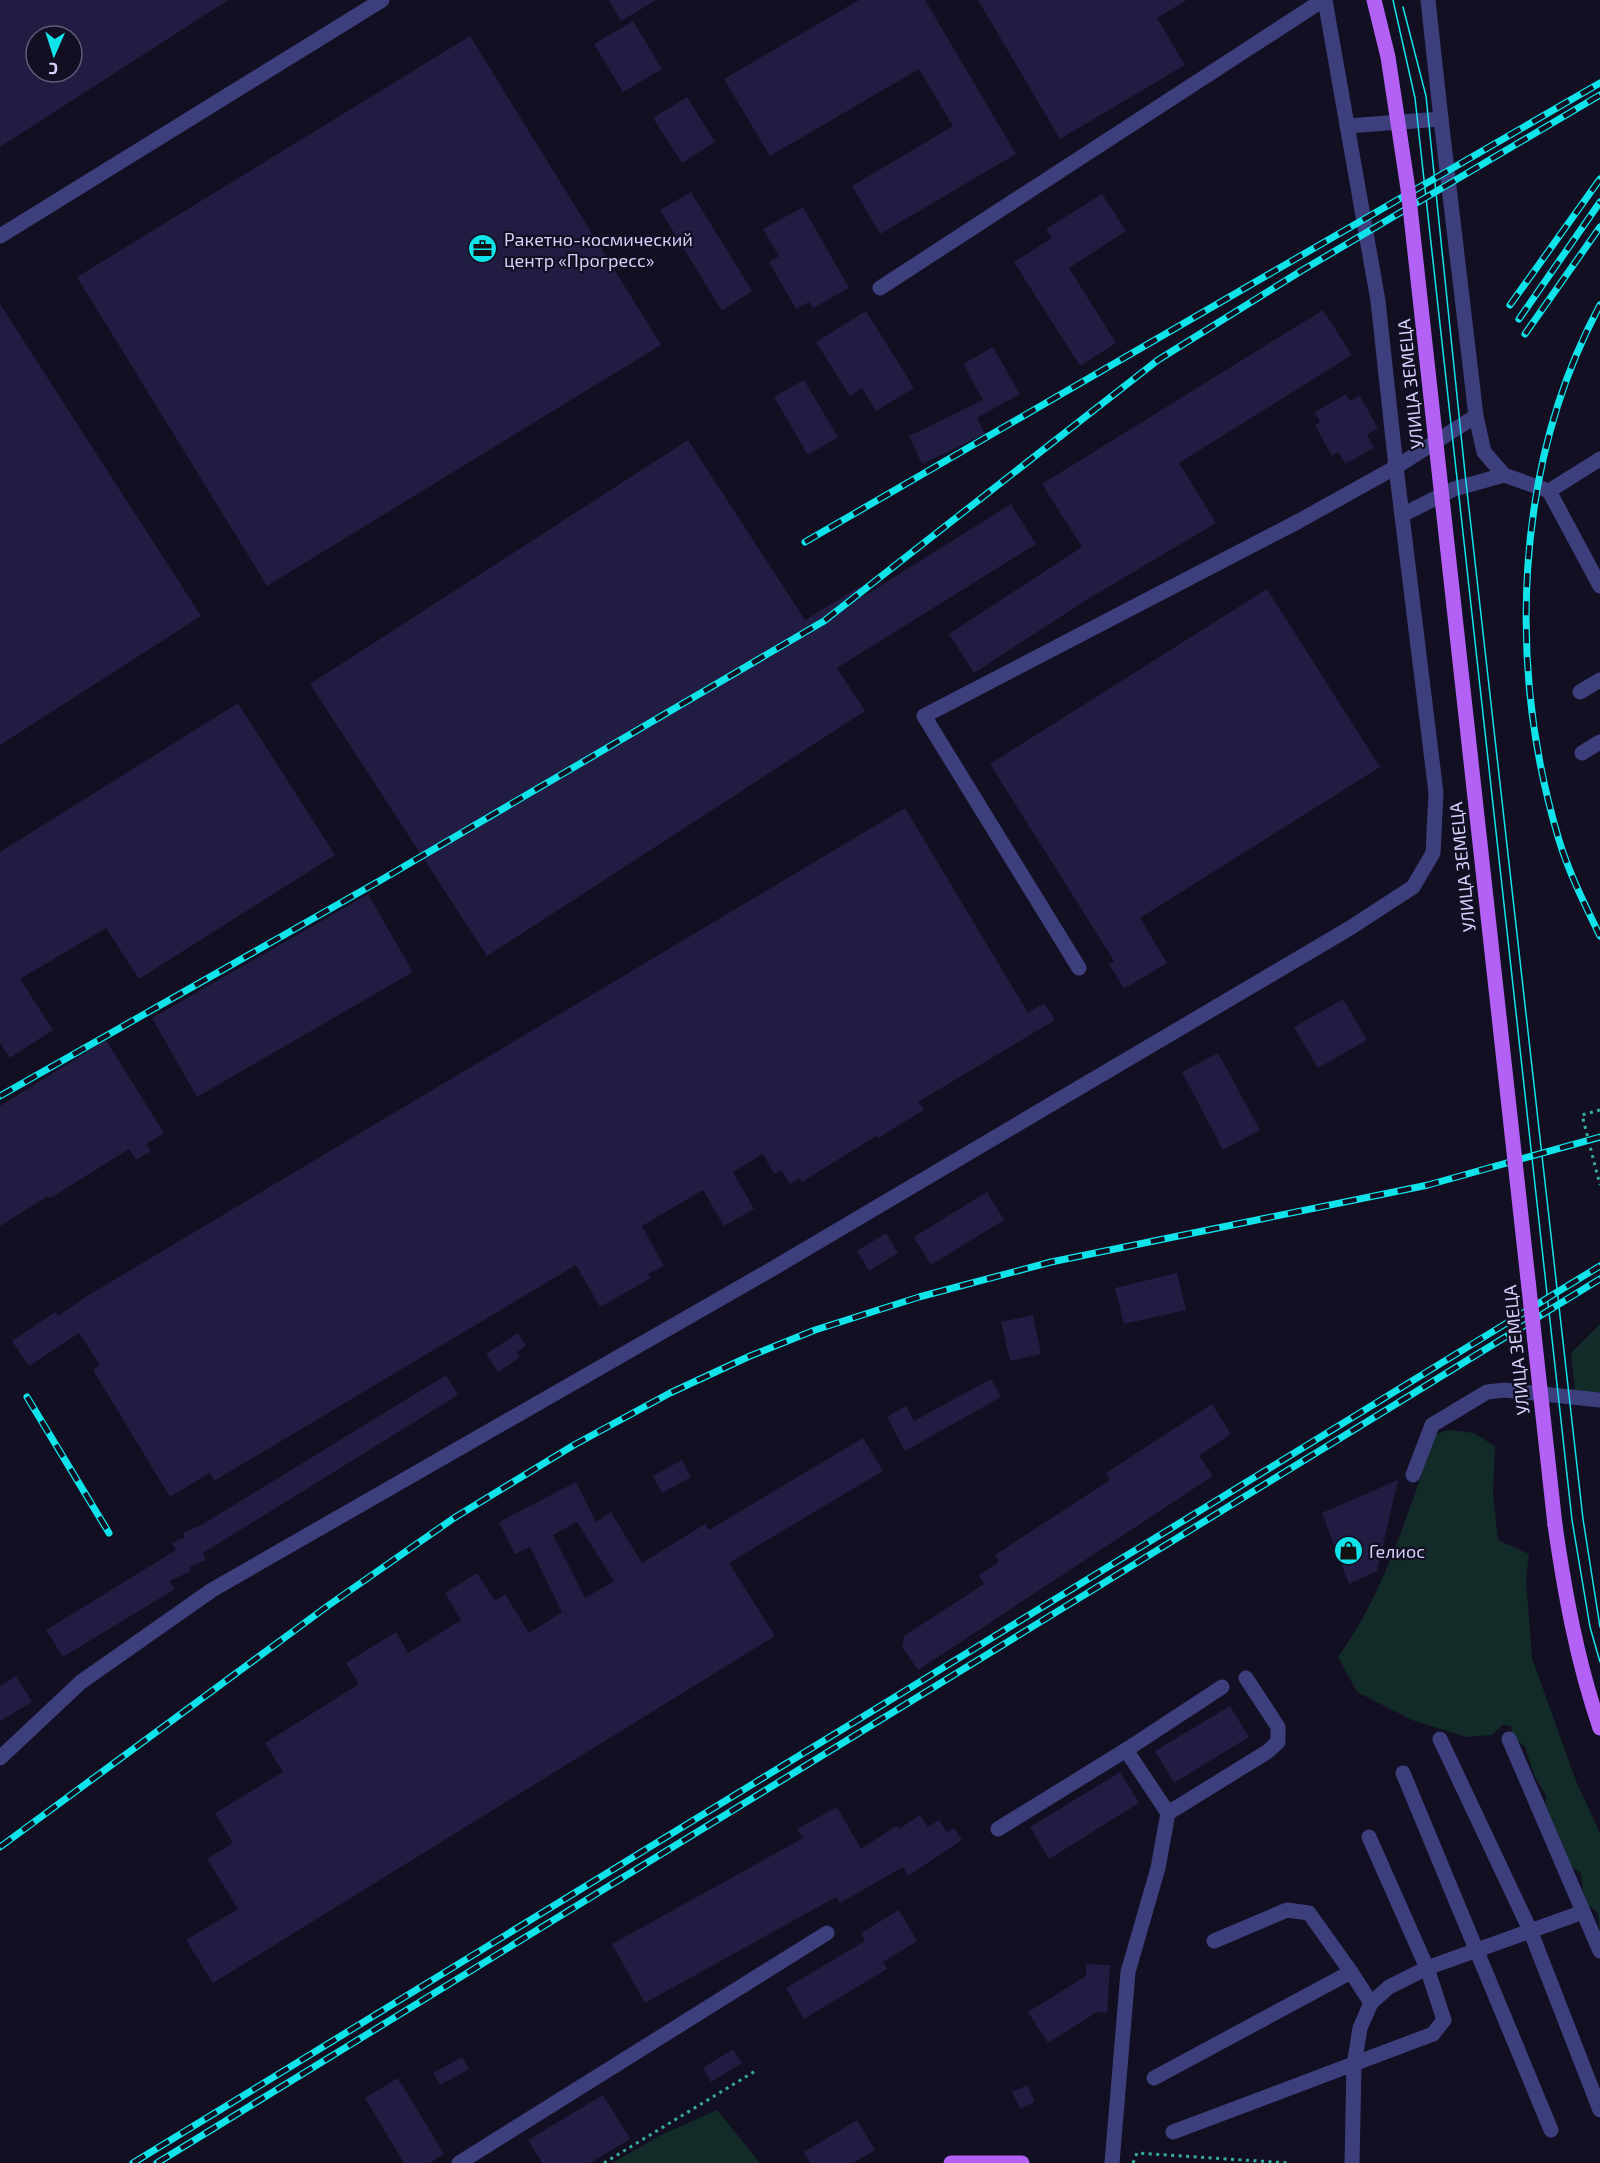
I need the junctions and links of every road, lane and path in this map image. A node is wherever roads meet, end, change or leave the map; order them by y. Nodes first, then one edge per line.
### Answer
1 (382, 0) edge
2 (1324, 0) edge
3 (1374, 0) edge
4 (1428, 0) edge
5 (1441, 119) junction
6 (1347, 126) junction
7 (0, 236) edge
8 (880, 288) dead end
9 (1476, 416) junction
10 (1600, 459) edge
11 (1396, 467) junction
12 (1504, 475) junction
13 (1549, 491) junction
14 (1402, 514) junction
15 (1600, 586) edge
16 (1600, 680) edge
17 (1580, 692) dead end
18 (1600, 742) edge
19 (1582, 753) dead end
20 (1079, 968) dead end
21 (1600, 1110) edge
22 (1600, 1185) edge
23 (1600, 1400) edge
24 (1413, 1475) dead end
25 (1246, 1678) dead end
26 (1222, 1687) dead end
27 (1600, 1728) edge
28 (1440, 1739) dead end
29 (1509, 1739) dead end
30 (1126, 1750) junction
31 (0, 1758) edge
32 (1403, 1773) dead end
33 (1168, 1813) junction
34 (998, 1829) dead end
35 (1369, 1836) dead end
36 (1583, 1912) junction
37 (1530, 1930) junction
38 (827, 1933) dead end
39 (1214, 1941) dead end
40 (1477, 1950) junction
41 (1600, 1951) edge
42 (1426, 1968) junction
43 (1351, 1972) junction
44 (1371, 2003) junction
45 (1354, 2065) junction
46 (757, 2070) dead end
47 (1154, 2078) dead end
48 (1600, 2110) edge
49 (1551, 2130) dead end
50 (1173, 2132) dead end
51 (459, 2163) edge
52 (604, 2163) edge
53 (951, 2163) edge
54 (1022, 2163) edge
55 (1112, 2163) edge
56 (1133, 2163) edge
57 (1289, 2163) edge
58 (1352, 2163) edge

1 - 7 street
2 - 6 street
2 - 8 street
3 - 27 main road, УЛИЦА ЗЕМЕЦА, bridge
4 - 5 street
5 - 6 street
5 - 9 street
6 - 11 street
9 - 11 street
9 - 12 street
10 - 13 street
11 - 14 street
11 - 20 street
12 - 13 street
12 - 14 street
13 - 15 street
14 - 31 street
16 - 17 street
18 - 19 street
21 - 22 path
23 - 24 street
25 - 33 street
26 - 30 street
28 - 37 street
29 - 36 street
30 - 33 street
30 - 34 street
32 - 40 street
33 - 55 street
35 - 42 street
36 - 37 street
36 - 41 street
37 - 40 street
37 - 48 street
38 - 51 street
39 - 43 street
40 - 42 street
40 - 49 street
42 - 44 street
42 - 45 street
43 - 44 street
43 - 47 street
44 - 45 street
45 - 50 street
45 - 58 street
46 - 52 path
53 - 54 main road
56 - 57 path

